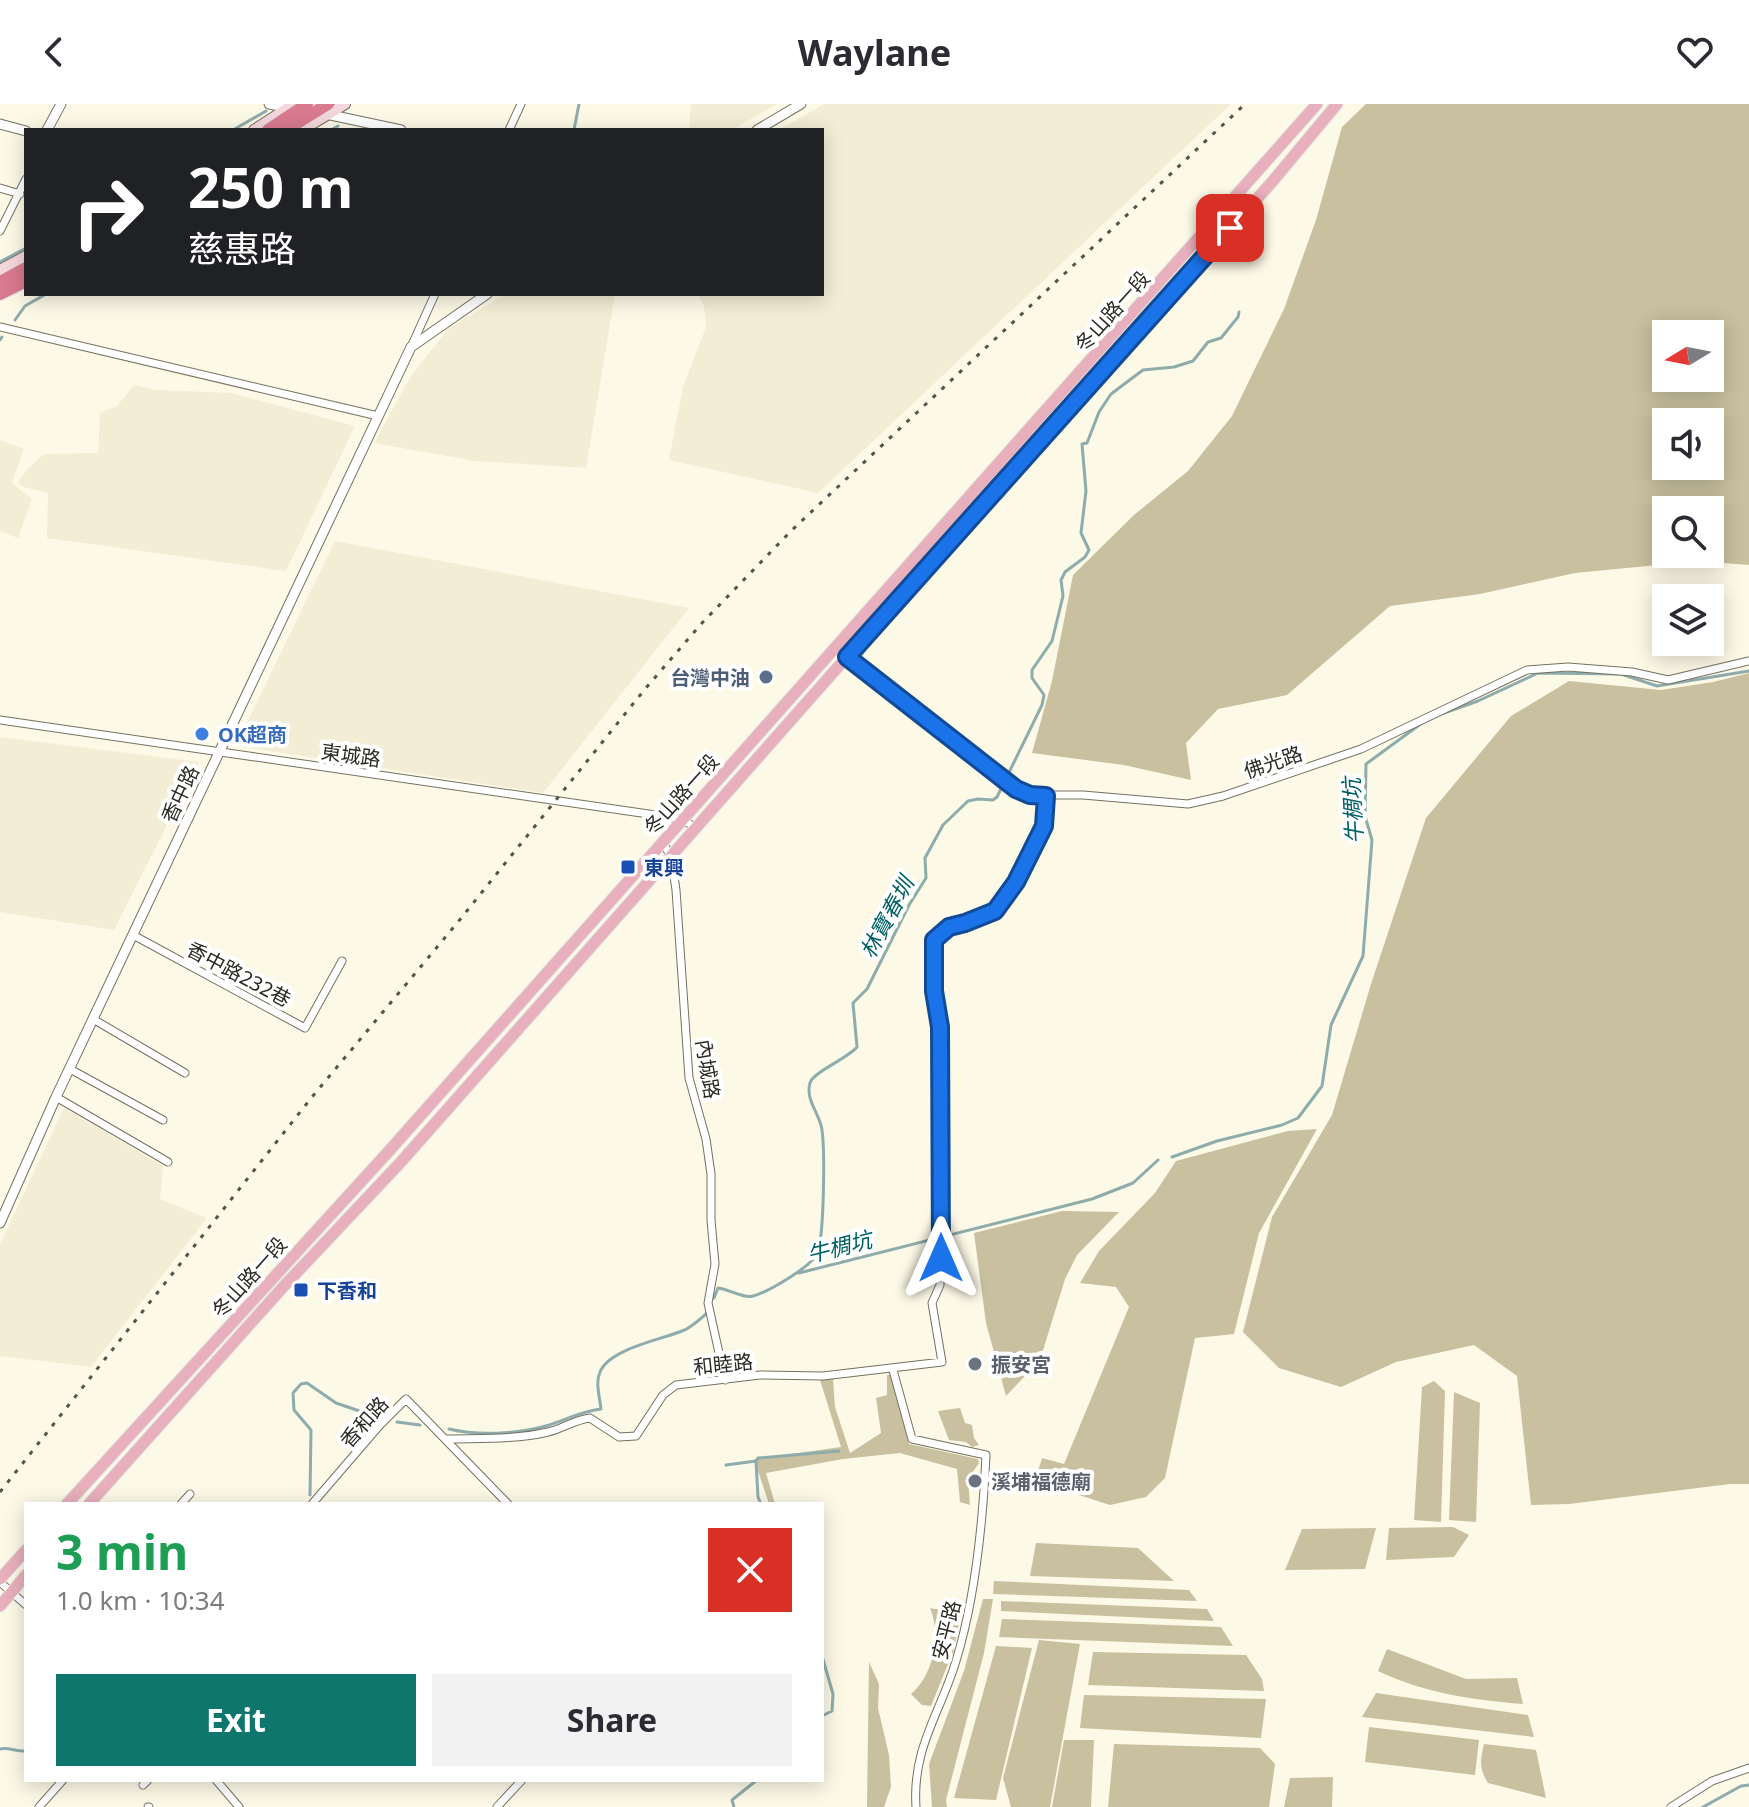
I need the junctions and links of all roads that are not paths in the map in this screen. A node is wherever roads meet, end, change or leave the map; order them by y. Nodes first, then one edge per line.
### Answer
1 (61, 104) edge
2 (269, 104) edge
3 (307, 104) edge
4 (345, 104) edge
5 (521, 104) edge
6 (801, 104) edge
7 (1317, 104) edge
8 (1337, 104) edge
9 (291, 106) edge
10 (328, 109) edge
11 (0, 124) edge
12 (48, 128) edge
13 (257, 128) edge
14 (271, 128) edge
15 (290, 128) edge
16 (304, 128) edge
17 (394, 128) edge
18 (510, 128) edge
19 (760, 128) edge
20 (24, 130) edge
21 (24, 184) edge
22 (0, 188) edge
23 (20, 194) junction
24 (1219, 217) junction
25 (1230, 228) junction
26 (0, 231) edge
27 (24, 257) edge
28 (24, 269) edge
29 (0, 270) edge
30 (0, 282) edge
31 (24, 282) edge
32 (24, 288) edge
33 (0, 294) edge
34 (434, 296) edge
35 (484, 296) edge
36 (0, 301) edge
37 (0, 327) edge
38 (411, 347) junction
39 (378, 416) junction
40 (837, 646) junction
41 (847, 657) junction
42 (1749, 661) edge
43 (0, 720) edge
44 (219, 753) junction
45 (1046, 796) junction
46 (683, 819) junction
47 (695, 828) junction
48 (662, 842) junction
49 (671, 856) junction
50 (133, 935) junction
51 (342, 961) dead end
52 (93, 1019) junction
53 (70, 1069) junction
54 (185, 1073) dead end
55 (56, 1097) junction
56 (163, 1120) dead end
57 (389, 1151) junction
58 (168, 1162) dead end
59 (400, 1163) junction
60 (1, 1218) edge
61 (274, 1276) junction
62 (284, 1286) junction
63 (893, 1370) junction
64 (725, 1380) junction
65 (445, 1439) junction
66 (190, 1494) dead end
67 (69, 1502) edge
68 (91, 1502) edge
69 (183, 1502) edge
70 (314, 1502) edge
71 (506, 1502) edge
72 (24, 1552) edge
73 (24, 1578) edge
74 (0, 1580) edge
75 (11, 1592) junction
76 (24, 1603) edge
77 (0, 1606) edge
78 (1749, 1768) edge
79 (61, 1782) edge
80 (218, 1782) edge
81 (520, 1782) edge
82 (39, 1807) edge
83 (239, 1807) edge
84 (497, 1807) edge
85 (916, 1807) edge
86 (1671, 1807) edge

1 - 12 street
2 - 9 street
3 - 14 highway, bridge
4 - 10 main road
5 - 18 street
6 - 19 street
7 - 24 main road, 冬山路一段
8 - 25 main road, 冬山路一段
9 - 10 street
9 - 13 main road
10 - 15 highway, bridge
10 - 16 main road
10 - 17 street
11 - 20 street
21 - 23 street
22 - 23 street
23 - 26 street
24 - 25 main road
24 - 40 main road, 冬山路一段
25 - 41 main road, 冬山路一段
27 - 29 main road
28 - 30 highway
31 - 33 highway
32 - 36 main road
34 - 38 street, 香中路
35 - 38 street
37 - 39 street
38 - 39 street, 香中路
39 - 44 street, 香中路
40 - 41 street, 佛光路
40 - 46 main road, 冬山路一段
41 - 45 street, 佛光路
41 - 47 main road, 冬山路一段
42 - 45 street, 佛光路
43 - 44 street, 東城路
44 - 46 street, 東城路
44 - 50 street, 香中路
45 - 63 street, 和睦路
46 - 47 street, 東城路
46 - 48 main road, 冬山路一段
47 - 49 main road, 冬山路一段
48 - 49 street, 內城路
48 - 57 main road, 冬山路一段
49 - 59 main road, 冬山路一段
49 - 64 street, 內城路
50 - 51 street, 香中路232巷
50 - 52 street, 香中路
52 - 53 street, 香中路
52 - 54 street
53 - 55 street, 香中路
53 - 56 street
55 - 58 street
55 - 60 street, 香中路
57 - 59 main road
57 - 61 main road, 冬山路一段
59 - 62 main road, 冬山路一段
61 - 62 main road
61 - 67 main road, 冬山路一段
62 - 68 main road, 冬山路一段
63 - 64 street, 和睦路
63 - 85 street, 安平路
64 - 65 street, 和睦路
65 - 70 street, 香和路
65 - 71 street, 香和路
66 - 69 street
72 - 74 main road
73 - 75 main road
74 - 75 street
75 - 76 street
75 - 77 main road
78 - 86 street
79 - 82 street
80 - 83 street
81 - 84 street

